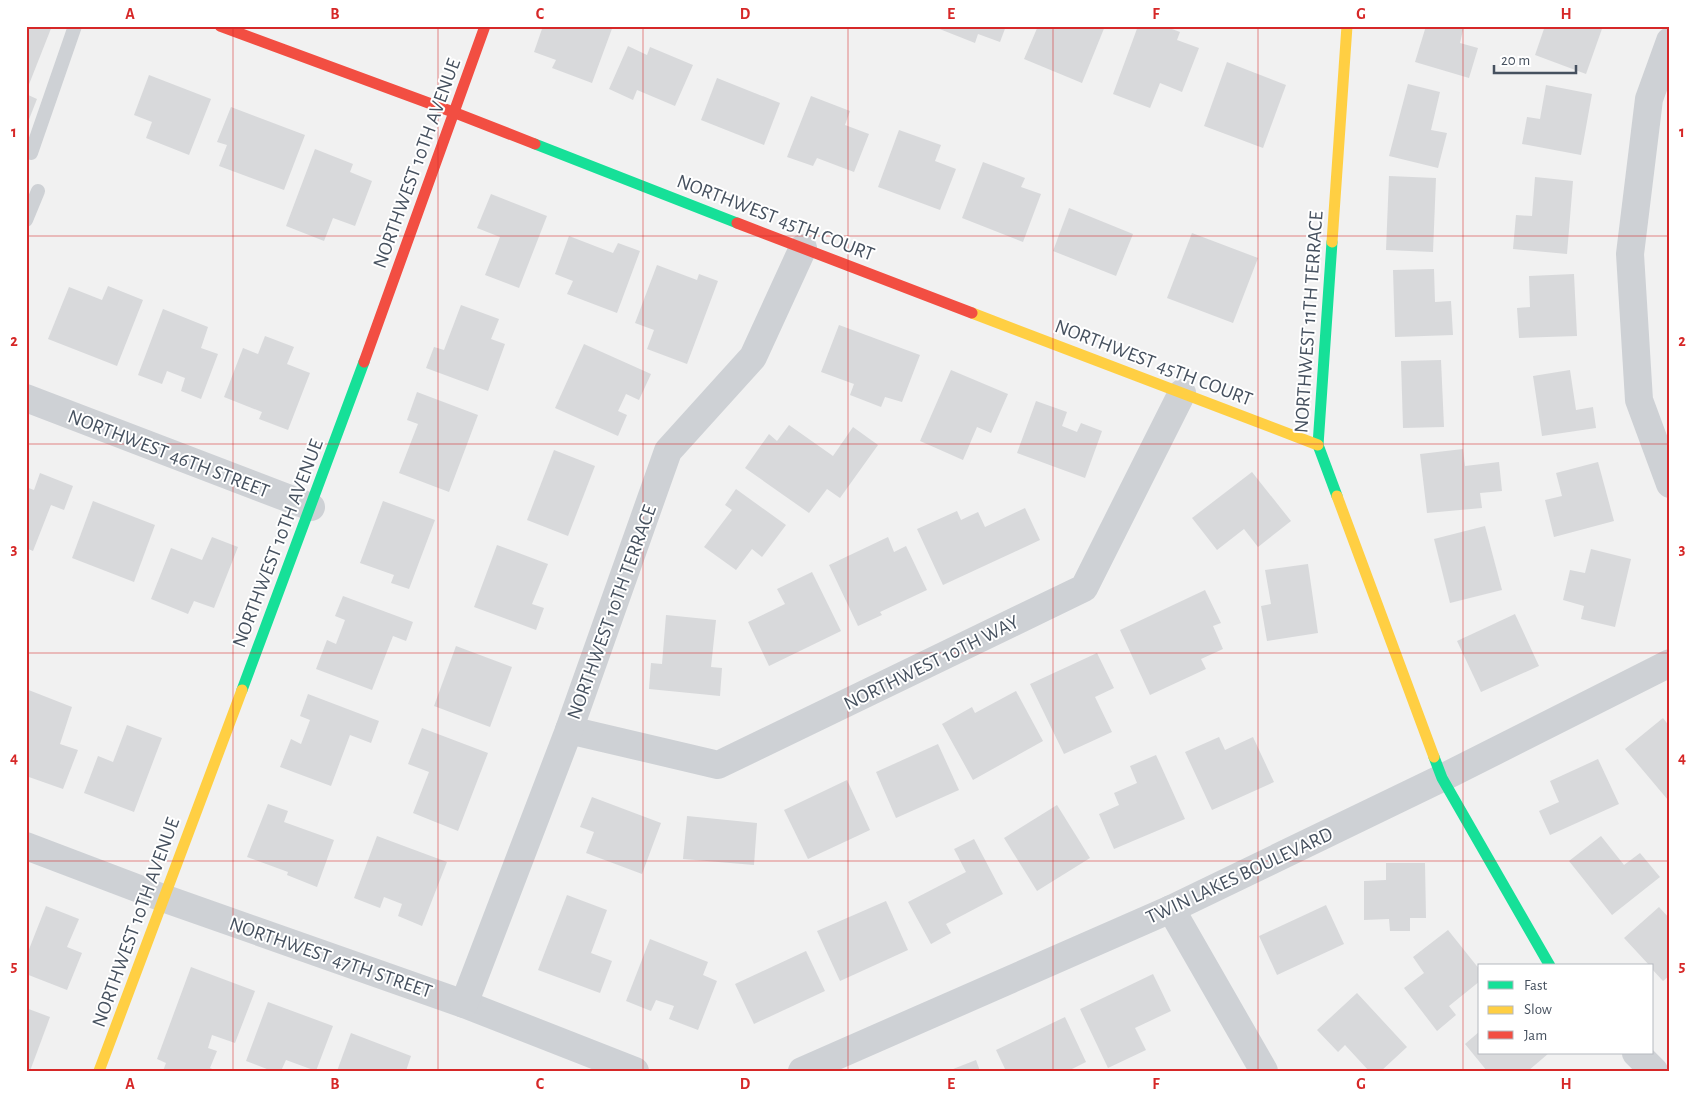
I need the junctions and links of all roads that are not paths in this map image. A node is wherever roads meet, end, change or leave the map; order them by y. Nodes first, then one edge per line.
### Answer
1 (75, 26) edge
2 (220, 26) edge
3 (485, 26) edge
4 (1347, 26) edge
5 (1670, 41) edge
6 (454, 112) junction
7 (31, 153) dead end
8 (38, 191) dead end
9 (26, 220) edge
10 (803, 248) junction
11 (1182, 393) junction
12 (26, 398) edge
13 (1318, 445) junction
14 (1670, 484) edge
15 (311, 507) junction
16 (1670, 663) edge
17 (569, 730) junction
18 (1442, 778) junction
19 (26, 846) edge
20 (163, 898) junction
21 (1170, 909) junction
22 (1549, 964) edge
23 (464, 1004) junction
24 (1637, 1054) edge
25 (99, 1071) edge
26 (635, 1071) edge
27 (802, 1071) edge
28 (1264, 1071) edge
29 (1654, 1071) edge

1 - 7 lane
2 - 6 street, NORTHWEST 45TH COURT
3 - 6 street, NORTHWEST 10TH AVENUE
4 - 13 street, NORTHWEST 11TH TERRACE
5 - 14 street
6 - 10 street, NORTHWEST 45TH COURT
6 - 15 street, NORTHWEST 10TH AVENUE
8 - 9 lane
10 - 11 street, NORTHWEST 45TH COURT
10 - 17 street, NORTHWEST 10TH TERRACE
11 - 13 street, NORTHWEST 45TH COURT
11 - 17 street, NORTHWEST 10TH WAY
12 - 15 street, NORTHWEST 46TH STREET
13 - 18 street, NORTHWEST 11TH TERRACE
15 - 20 street, NORTHWEST 10TH AVENUE
16 - 18 street, TWIN LAKES BOULEVARD
17 - 23 street, NORTHWEST 10TH TERRACE
18 - 21 street, TWIN LAKES BOULEVARD
18 - 22 street
19 - 20 street, NORTHWEST 47TH STREET
20 - 23 street, NORTHWEST 47TH STREET
20 - 25 street, NORTHWEST 10TH AVENUE
21 - 27 street, TWIN LAKES BOULEVARD
21 - 28 street
23 - 26 street, NORTHWEST 47TH STREET
24 - 29 street

